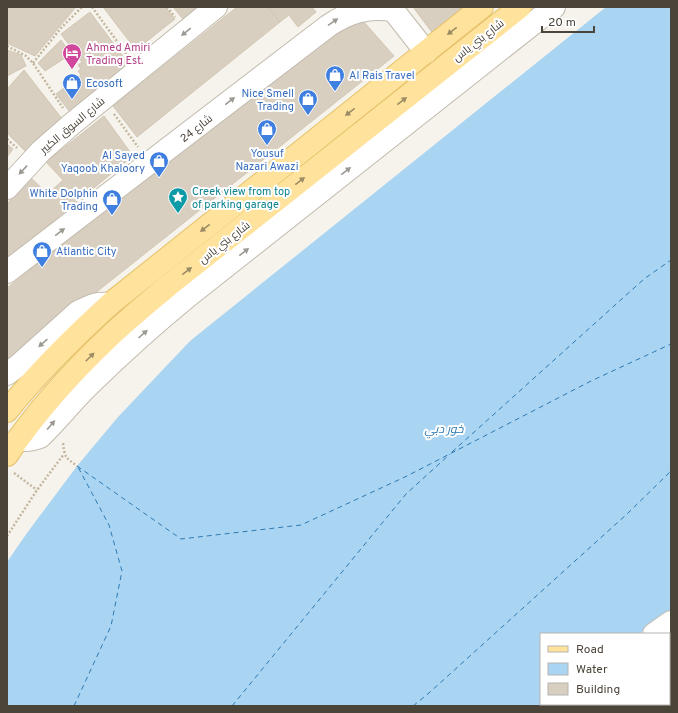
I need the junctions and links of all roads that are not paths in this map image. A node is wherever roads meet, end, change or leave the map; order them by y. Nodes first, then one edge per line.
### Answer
1 (216, 7) edge
2 (482, 7) edge
3 (520, 7) edge
4 (554, 7) edge
5 (393, 8) edge
6 (426, 52) junction
7 (7, 188) edge
8 (7, 272) edge
9 (110, 304) junction
10 (57, 354) junction
11 (7, 374) edge
12 (68, 379) junction
13 (7, 411) edge
14 (13, 455) edge
15 (671, 622) edge
16 (655, 633) edge

1 -> 7 street, شارع السوق الكبير
2 -> 6 main road, شارع بني ياس
12 -> 3 main road, شارع بني ياس
14 -> 4 street
5 - 6 street
8 -> 5 street, شارع 24
6 -> 9 main road, شارع بني ياس
9 - 10 main road, شارع بني ياس
9 -> 11 street
10 - 12 main road
10 - 13 main road, شارع بني ياس
12 - 14 main road, شارع بني ياس
15 - 16 street

